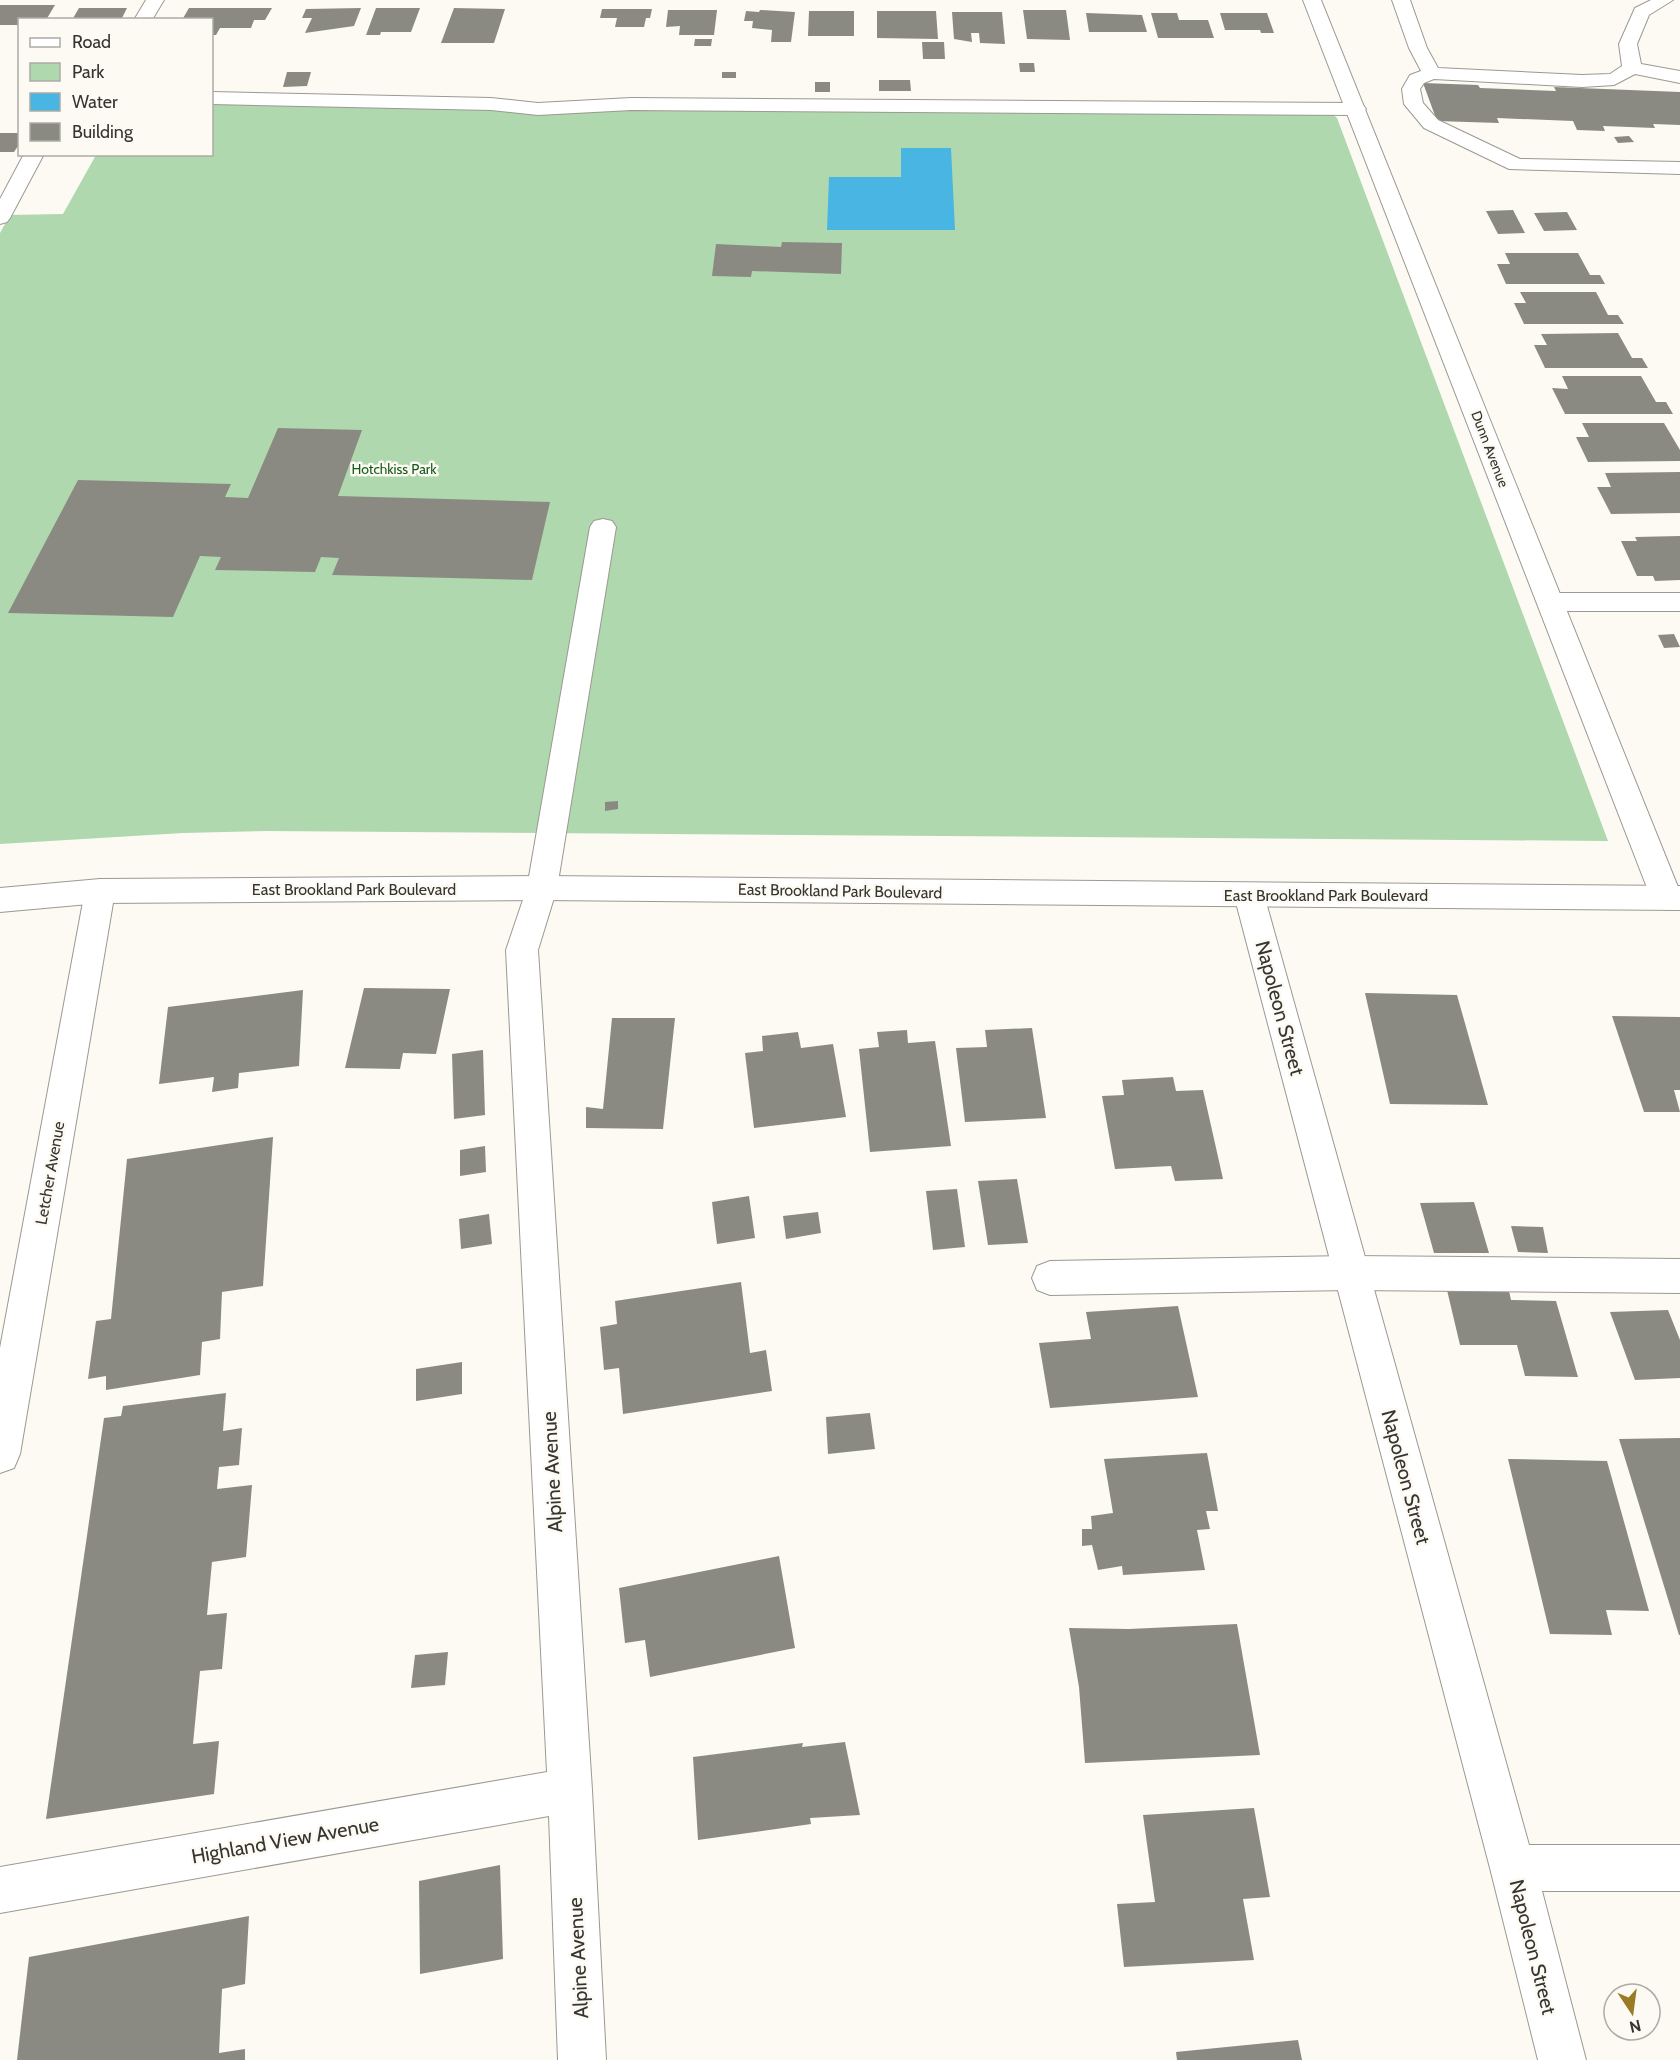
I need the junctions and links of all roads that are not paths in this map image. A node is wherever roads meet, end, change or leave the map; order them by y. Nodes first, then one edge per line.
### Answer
1 (155, 0) edge
2 (1312, 0) edge
3 (1401, 0) edge
4 (1664, 0) edge
5 (1670, 0) edge
6 (1680, 4) edge
7 (144, 18) edge
8 (1632, 68) junction
9 (1432, 73) junction
10 (1680, 77) edge
11 (213, 98) edge
12 (1356, 109) junction
13 (33, 156) edge
14 (1680, 168) edge
15 (0, 218) edge
16 (603, 527) dead end
17 (1550, 602) junction
18 (1680, 602) edge
19 (542, 888) junction
20 (100, 891) junction
21 (1250, 895) junction
22 (1674, 898) edge
23 (0, 900) edge
24 (1351, 1273) junction
25 (1680, 1276) edge
26 (1050, 1278) dead end
27 (0, 1454) edge
28 (570, 1790) junction
29 (1513, 1868) junction
30 (1680, 1868) edge
31 (0, 1890) edge
32 (582, 2060) edge
33 (1562, 2060) edge

1 - 7 street
2 - 12 street, Dunn Avenue
3 - 9 street
4 - 8 street
5 - 6 street
8 - 9 street
8 - 10 street
9 - 14 street
11 - 12 street
12 - 17 street, Dunn Avenue
13 - 15 street
16 - 19 street, Alpine Avenue
17 - 18 street
17 - 22 street, Dunn Avenue
19 - 20 street, East Brookland Park Boulevard
19 - 21 street, East Brookland Park Boulevard
19 - 28 street, Alpine Avenue
20 - 23 street, East Brookland Park Boulevard
20 - 27 street, Letcher Avenue
21 - 22 street, East Brookland Park Boulevard
21 - 24 street, Napoleon Street
24 - 25 street
24 - 26 street
24 - 29 street, Napoleon Street
28 - 31 street, Highland View Avenue
28 - 32 street, Alpine Avenue
29 - 30 street
29 - 33 street, Napoleon Street

